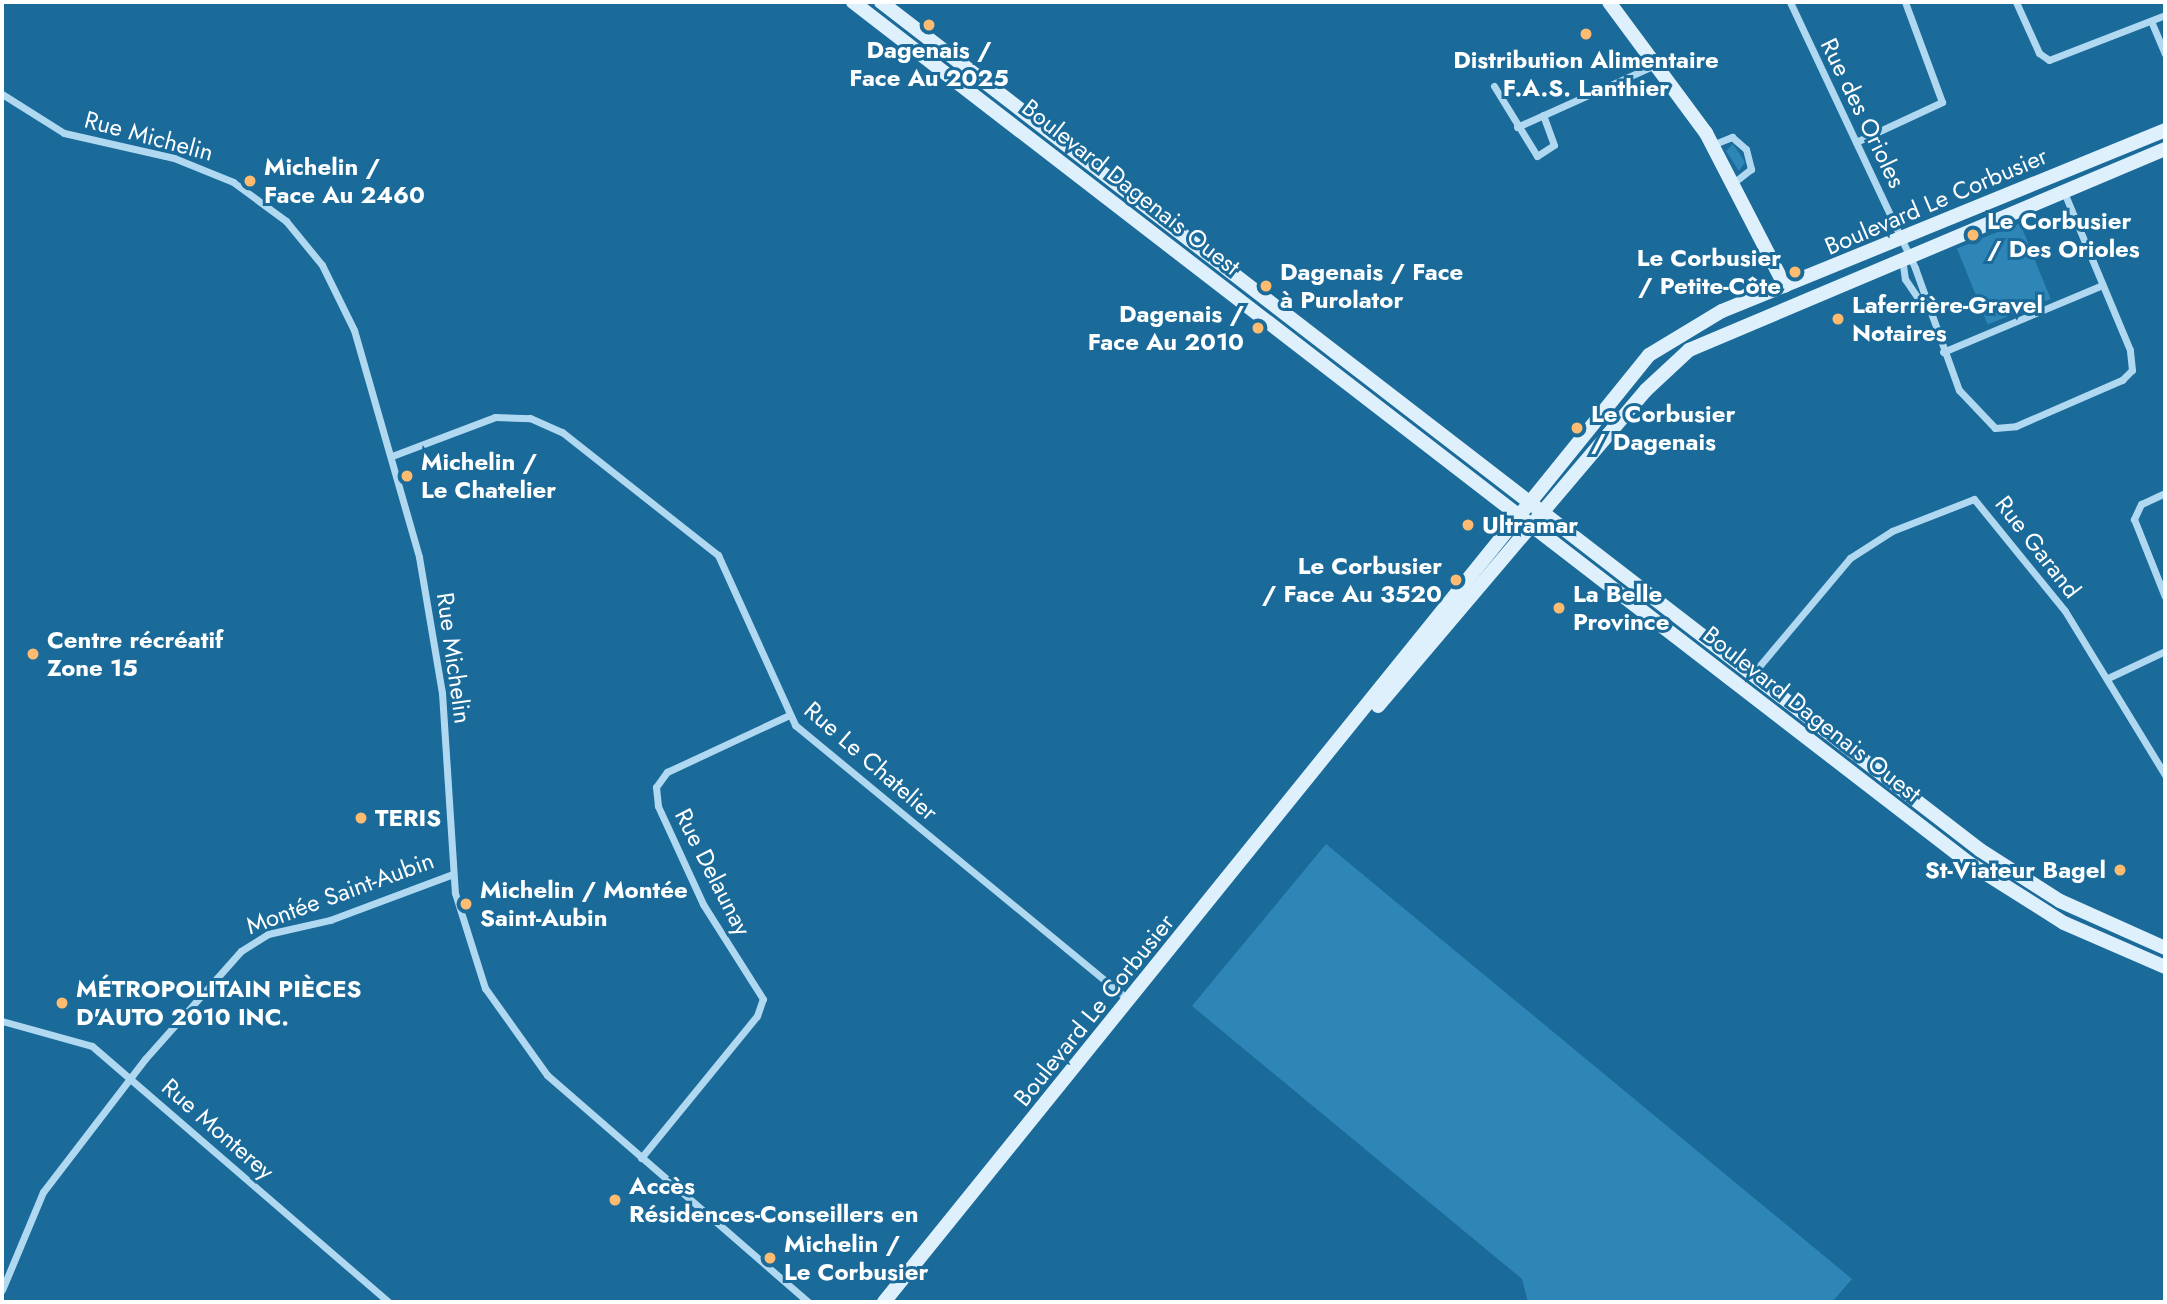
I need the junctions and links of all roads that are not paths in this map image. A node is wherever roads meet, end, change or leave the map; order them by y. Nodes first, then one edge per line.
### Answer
1 (853, 2) edge
2 (881, 2) edge
3 (1609, 2) edge
4 (1790, 2) edge
5 (1905, 2) edge
6 (2016, 2) edge
7 (2165, 15) edge
8 (2151, 21) junction
9 (2165, 54) edge
10 (1656, 64) junction
11 (1494, 86) dead end
12 (2, 94) edge
13 (1543, 115) junction
14 (1517, 127) junction
15 (2165, 130) edge
16 (1856, 142) junction
17 (1712, 145) junction
18 (2165, 149) edge
19 (1733, 183) junction
20 (2063, 191) junction
21 (1901, 240) junction
22 (1905, 257) junction
23 (2102, 285) junction
24 (1785, 286) junction
25 (1925, 307) junction
26 (1943, 352) junction
27 (393, 456) junction
28 (2165, 493) edge
29 (1529, 502) junction
30 (1544, 513) junction
31 (1519, 516) junction
32 (1532, 526) junction
33 (2165, 597) edge
34 (2165, 650) edge
35 (1752, 674) junction
36 (2108, 678) junction
37 (1742, 688) junction
38 (787, 716) junction
39 (1338, 747) junction
40 (2165, 775) edge
41 (453, 874) junction
42 (2165, 948) edge
43 (2165, 967) edge
44 (1130, 1001) junction
45 (2, 1021) edge
46 (131, 1079) junction
47 (641, 1158) junction
48 (2, 1290) edge
49 (389, 1302) edge
50 (808, 1302) edge
51 (884, 1302) edge

1 - 31 main road, Boulevard Dagenais Ouest
2 - 29 main road, Boulevard Dagenais Ouest
3 - 10 main road
4 - 16 street, Rue des Orioles
5 - 16 street
6 - 8 street
7 - 8 street
8 - 9 street
10 - 13 street
10 - 17 main road
11 - 14 street
12 - 27 street, Rue Michelin
13 - 14 street
13 - 14 street
15 - 21 main road, Boulevard Le Corbusier
16 - 21 street, Rue des Orioles
17 - 19 main road
17 - 19 street
18 - 20 main road, Boulevard Le Corbusier
19 - 24 main road
20 - 22 main road, Boulevard Le Corbusier
20 - 23 street, Rue des Orioles
21 - 22 street, Rue des Orioles
21 - 24 main road, Boulevard Le Corbusier
22 - 25 street, Rue des Orioles
22 - 25 street, Rue des Orioles
22 - 30 main road, Boulevard Le Corbusier
23 - 26 street
23 - 26 street, Rue des Orioles
24 - 29 main road, Boulevard Le Corbusier
25 - 26 street, Rue des Orioles
27 - 38 street, Rue Le Chatelier
27 - 41 street, Rue Michelin
28 - 33 street
29 - 30 main road, Boulevard Dagenais Ouest
29 - 31 main road, Boulevard Le Corbusier
30 - 32 main road, Boulevard Le Corbusier
30 - 35 main road, Boulevard Dagenais Ouest
31 - 32 main road, Boulevard Dagenais Ouest
31 - 39 main road, Boulevard Le Corbusier
32 - 37 main road, Boulevard Dagenais Ouest
32 - 39 main road, Boulevard Le Corbusier
34 - 36 street
35 - 36 street, Rue Garand
35 - 37 street, Rue Garand
35 - 42 main road, Boulevard Dagenais Ouest
36 - 40 street, Rue Garand
37 - 43 main road, Boulevard Dagenais Ouest
38 - 44 street, Rue Le Chatelier
38 - 47 street, Rue Delaunay
39 - 44 main road, Boulevard Le Corbusier
41 - 46 street, Montée Saint-Aubin
41 - 47 street, Rue Michelin
44 - 51 main road, Boulevard Le Corbusier
45 - 46 street, Rue Monterey
46 - 48 street, Montée Saint-Aubin
46 - 49 street, Rue Monterey
47 - 50 street, Rue Michelin

